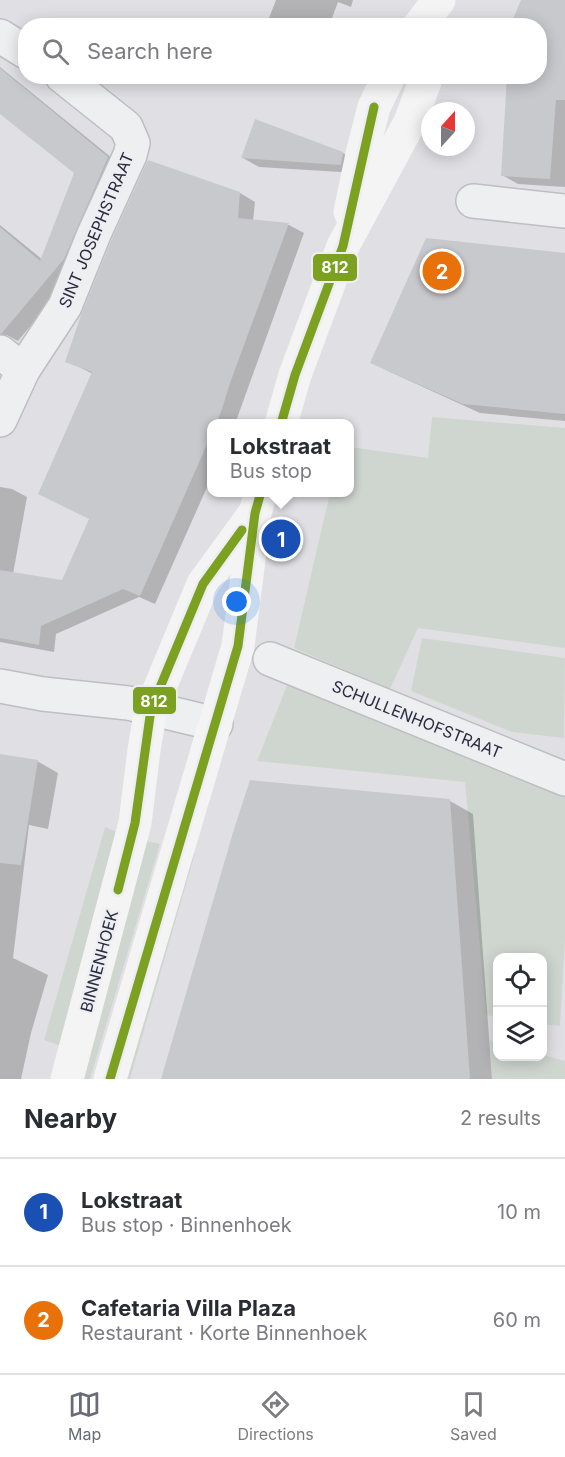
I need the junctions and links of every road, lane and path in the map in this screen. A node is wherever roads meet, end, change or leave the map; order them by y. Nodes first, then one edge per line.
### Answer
1 (439, 0) edge
2 (444, 0) edge
3 (425, 18) edge
4 (441, 18) edge
5 (0, 36) edge
6 (18, 47) edge
7 (72, 84) edge
8 (385, 84) edge
9 (424, 84) edge
10 (473, 201) dead end
11 (565, 211) edge
12 (343, 246) junction
13 (12, 361) edge
14 (282, 419) edge
15 (0, 420) edge
16 (258, 503) edge
17 (270, 659) dead end
18 (0, 686) edge
19 (151, 709) junction
20 (216, 724) junction
21 (565, 779) edge
22 (67, 1079) edge
23 (110, 1079) edge

1 - 3 main road
2 - 4 main road
5 - 6 street
7 - 13 street, SINT JOSEPHSTRAAT
8 - 12 main road
9 - 12 main road
10 - 11 street
12 - 14 main road
13 - 15 street, SINT JOSEPHSTRAAT
16 - 19 main road, BINNENHOEK
16 - 20 main road, BINNENHOEK
17 - 21 street, SCHULLENHOFSTRAAT
18 - 19 street
19 - 20 street
19 - 22 main road, BINNENHOEK
20 - 23 main road, BINNENHOEK

